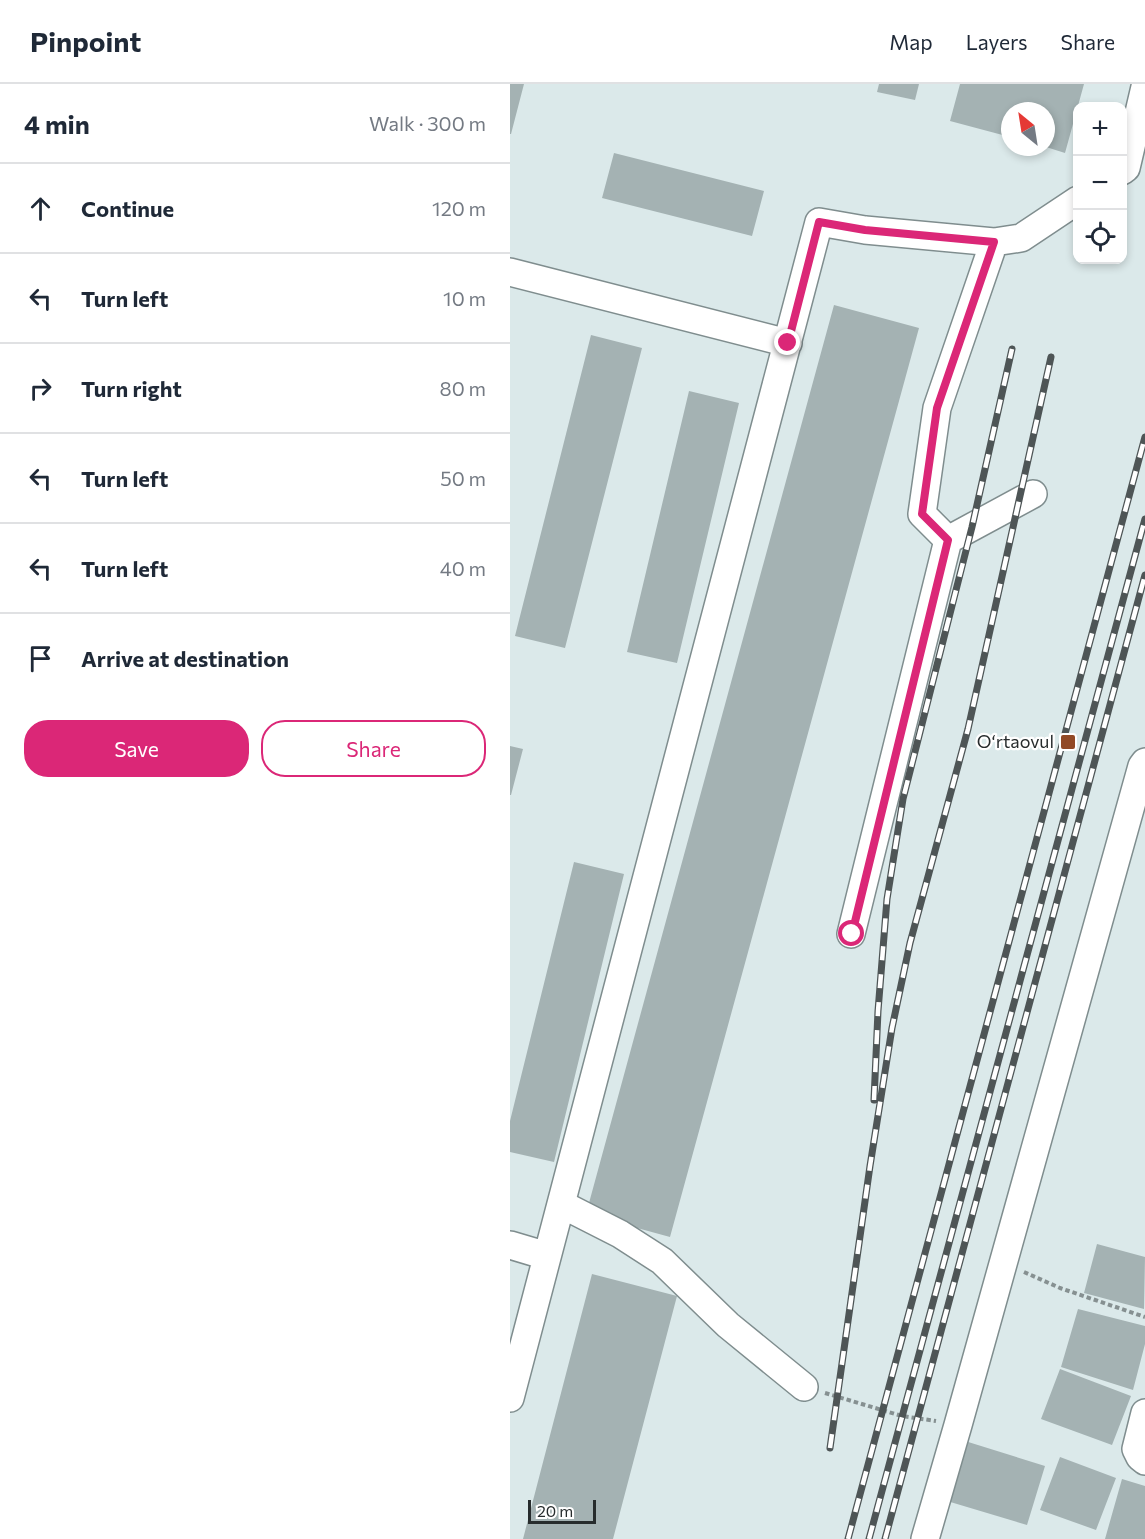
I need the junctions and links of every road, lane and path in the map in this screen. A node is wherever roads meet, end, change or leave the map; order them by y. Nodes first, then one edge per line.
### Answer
1 (1145, 87) edge
2 (1127, 164) edge
3 (1073, 203) edge
4 (994, 242) junction
5 (510, 272) edge
6 (788, 343) junction
7 (1033, 494) dead end
8 (948, 540) junction
9 (1145, 762) edge
10 (852, 934) dead end
11 (561, 1204) junction
12 (510, 1245) edge
13 (547, 1256) junction
14 (1003, 1266) junction
15 (1145, 1317) edge
16 (804, 1387) joint
17 (510, 1398) edge
18 (1145, 1413) edge
19 (958, 1425) junction
20 (1145, 1461) edge
21 (925, 1539) edge

1 - 2 street
3 - 4 street
4 - 6 street
4 - 8 street
5 - 6 street
6 - 11 street
7 - 8 street
8 - 10 street
9 - 14 street
11 - 13 street
11 - 16 street
12 - 13 street
13 - 17 street
14 - 15 path
14 - 19 street
16 - 19 path
18 - 20 street
19 - 21 street

